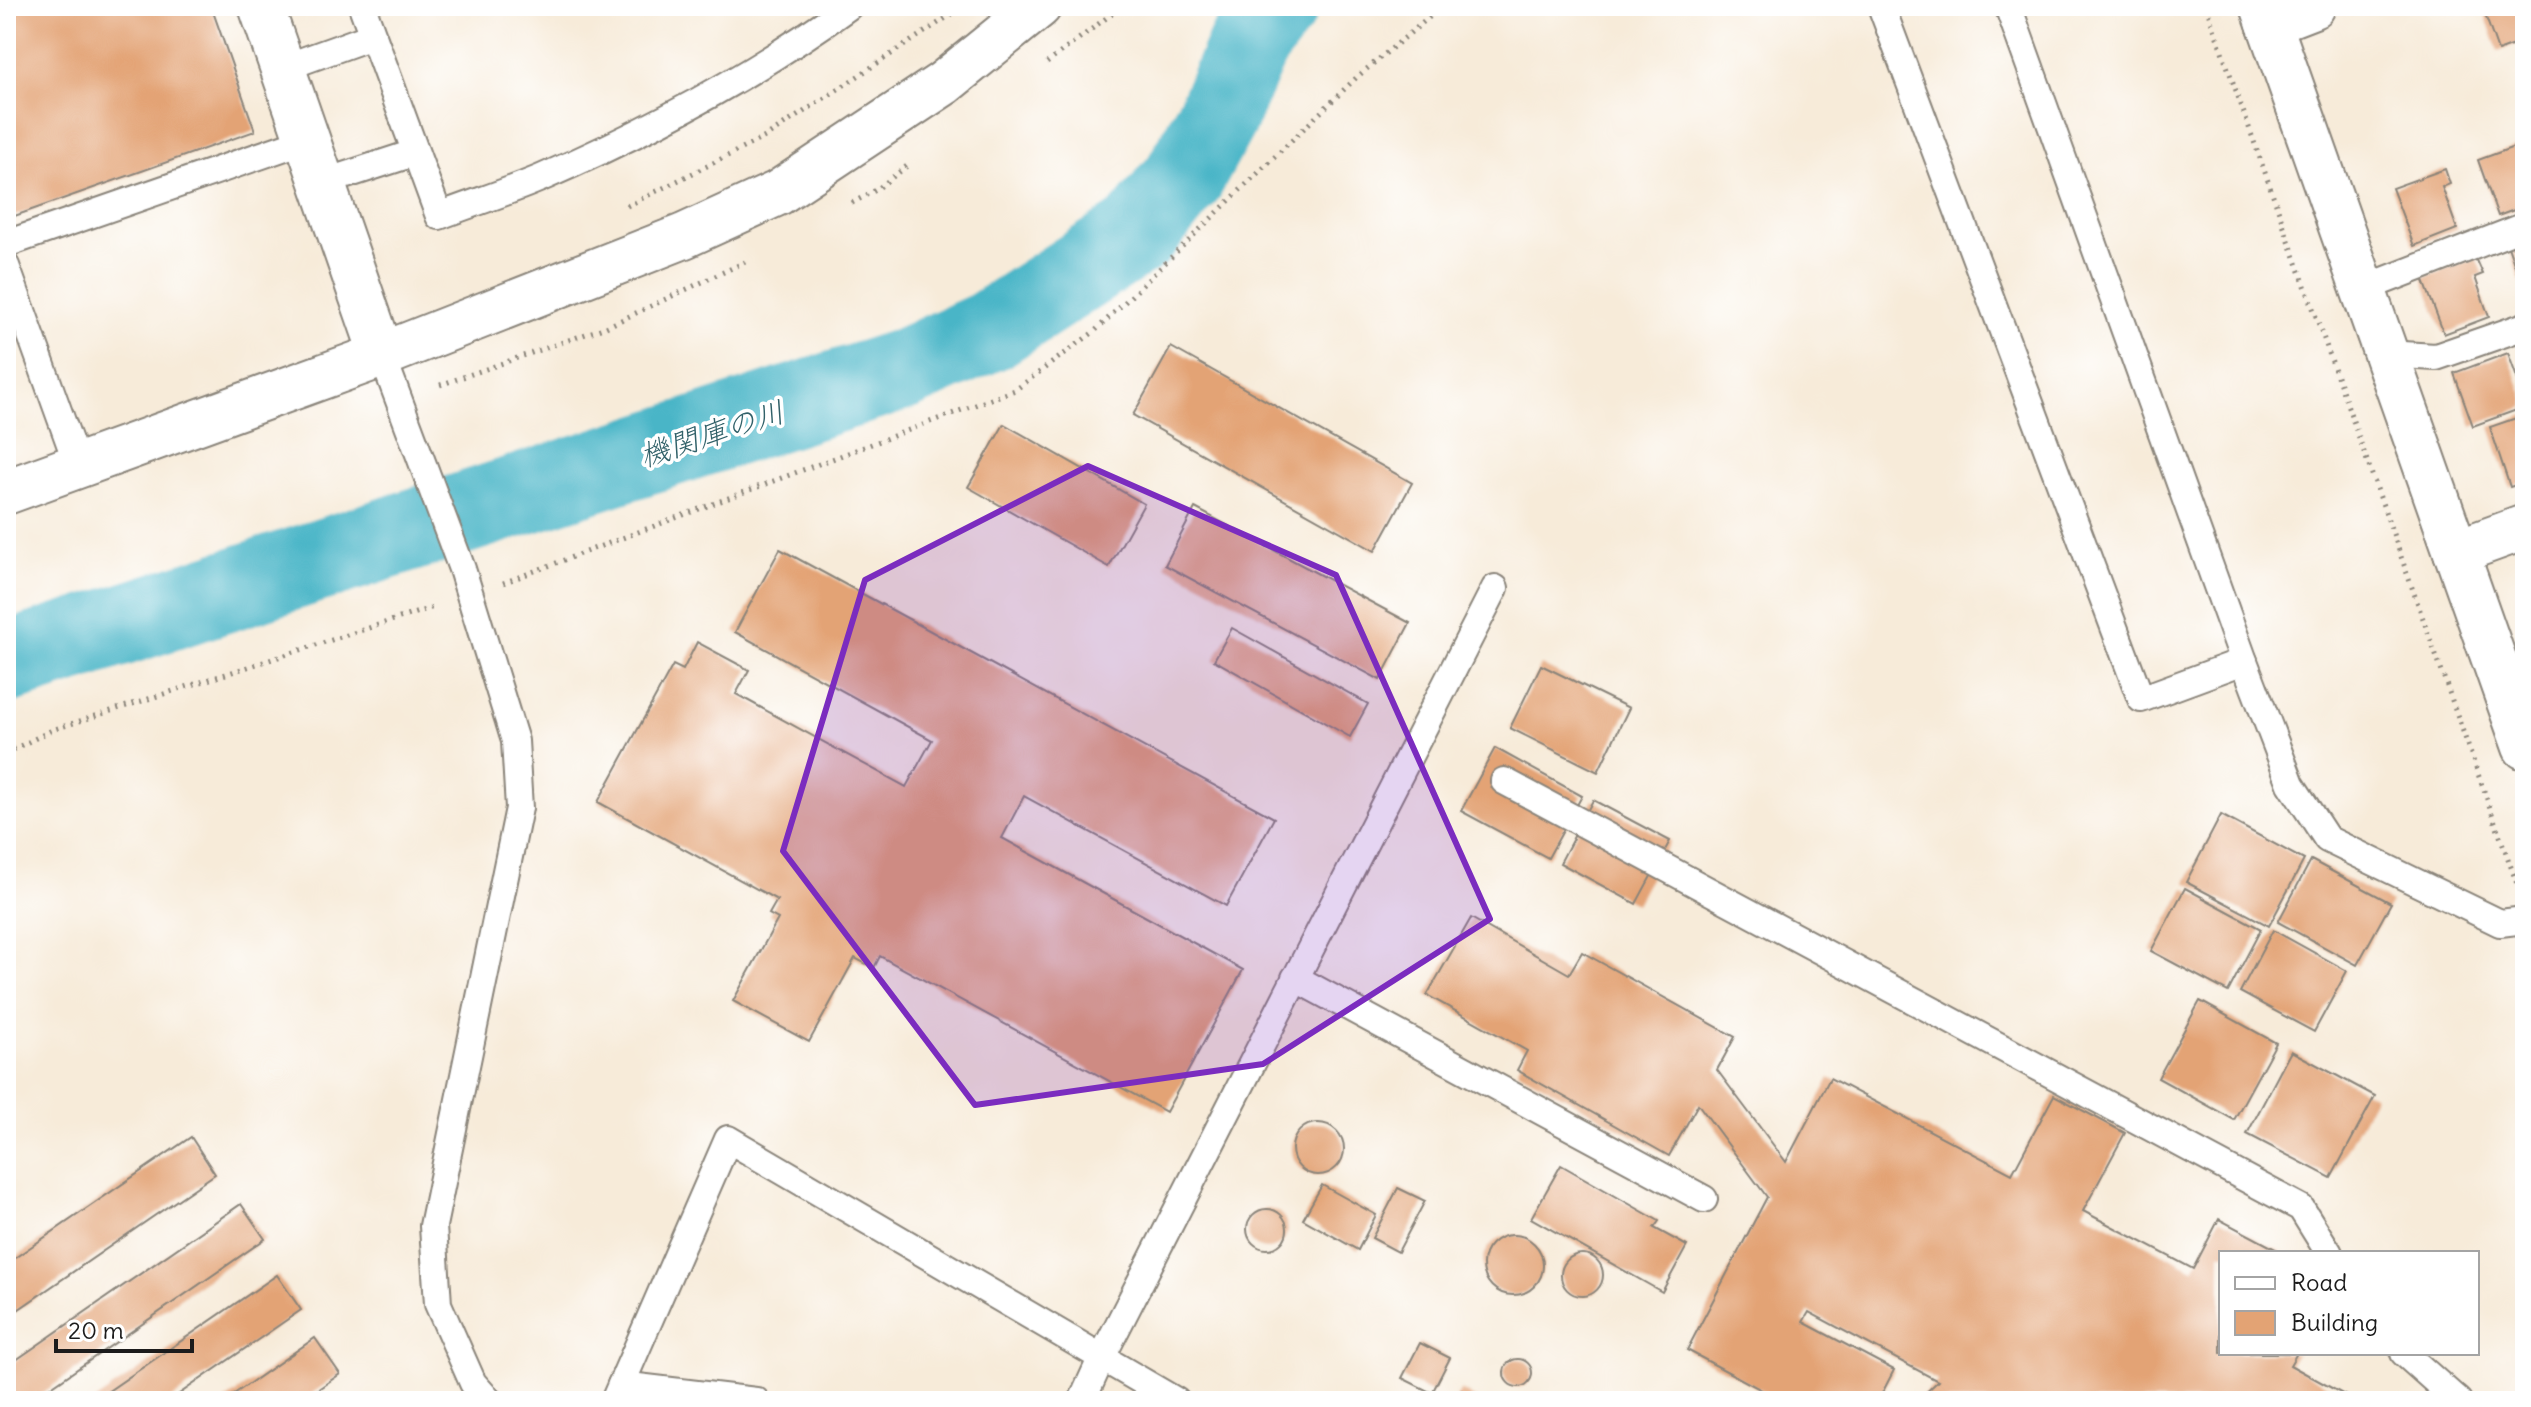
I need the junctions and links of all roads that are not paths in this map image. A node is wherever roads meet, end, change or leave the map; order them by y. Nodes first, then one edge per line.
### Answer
1 (261, 6) edge
2 (362, 6) edge
3 (849, 6) edge
4 (1039, 6) edge
5 (1881, 6) edge
6 (2008, 6) edge
7 (2313, 6) edge
8 (2266, 14) edge
9 (372, 36) junction
10 (283, 68) junction
11 (308, 139) junction
12 (414, 153) junction
13 (322, 183) junction
14 (2525, 226) edge
15 (6, 244) edge
16 (6, 266) edge
17 (2363, 289) junction
18 (2525, 326) edge
19 (2385, 354) junction
20 (382, 355) junction
21 (78, 466) junction
22 (6, 492) edge
23 (2525, 527) edge
24 (2456, 552) junction
25 (1495, 588) dead end
26 (2244, 661) junction
27 (2525, 747) edge
28 (1504, 781) dead end
29 (2525, 920) edge
30 (1295, 978) junction
31 (1704, 1199) dead end
32 (2328, 1251) edge
33 (2406, 1355) edge
34 (1102, 1357) junction
35 (617, 1393) edge
36 (489, 1401) edge
37 (756, 1401) edge
38 (1082, 1401) edge
39 (1176, 1401) edge
40 (2458, 1401) edge

1 - 10 street
2 - 9 lane
3 - 12 lane
4 - 20 street
5 - 26 lane
6 - 26 lane
7 - 8 street
8 - 17 street
9 - 10 lane
9 - 12 lane
10 - 11 street
11 - 13 street
11 - 15 lane
12 - 13 lane
13 - 20 street
14 - 17 lane
16 - 21 lane
17 - 19 street
18 - 19 lane
19 - 24 street
20 - 21 street
20 - 36 lane
21 - 22 street
23 - 24 street
24 - 27 street
25 - 30 lane
26 - 29 lane
28 - 32 lane
30 - 31 lane
30 - 34 lane
33 - 40 lane
34 - 35 lane
34 - 38 lane
34 - 39 lane
35 - 37 lane

